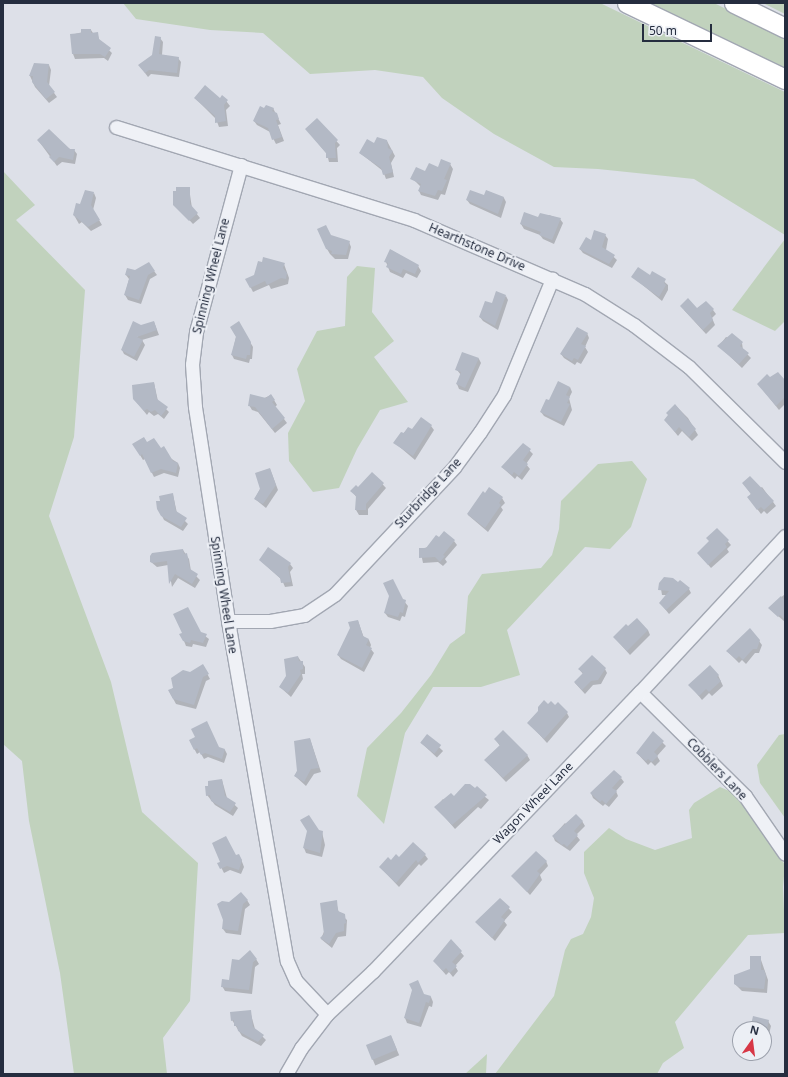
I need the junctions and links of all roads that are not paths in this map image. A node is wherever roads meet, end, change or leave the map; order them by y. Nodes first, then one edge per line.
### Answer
1 (627, 3) edge
2 (734, 3) edge
3 (785, 28) edge
4 (785, 79) edge
5 (116, 127) dead end
6 (241, 165) junction
7 (552, 279) junction
8 (785, 462) edge
9 (785, 536) edge
10 (228, 621) junction
11 (640, 692) junction
12 (785, 854) edge
13 (327, 1014) junction
14 (286, 1074) edge

1 - 4 highway
2 - 3 highway
5 - 6 street, Hearthstone Drive
6 - 7 street, Hearthstone Drive
6 - 10 street, Spinning Wheel Lane
7 - 8 street, Hearthstone Drive
7 - 10 street, Sturbridge Lane
9 - 11 street, Wagon Wheel Lane
10 - 13 street, Spinning Wheel Lane
11 - 12 street, Cobblers Lane
11 - 13 street, Wagon Wheel Lane
13 - 14 street, Wagon Wheel Lane

